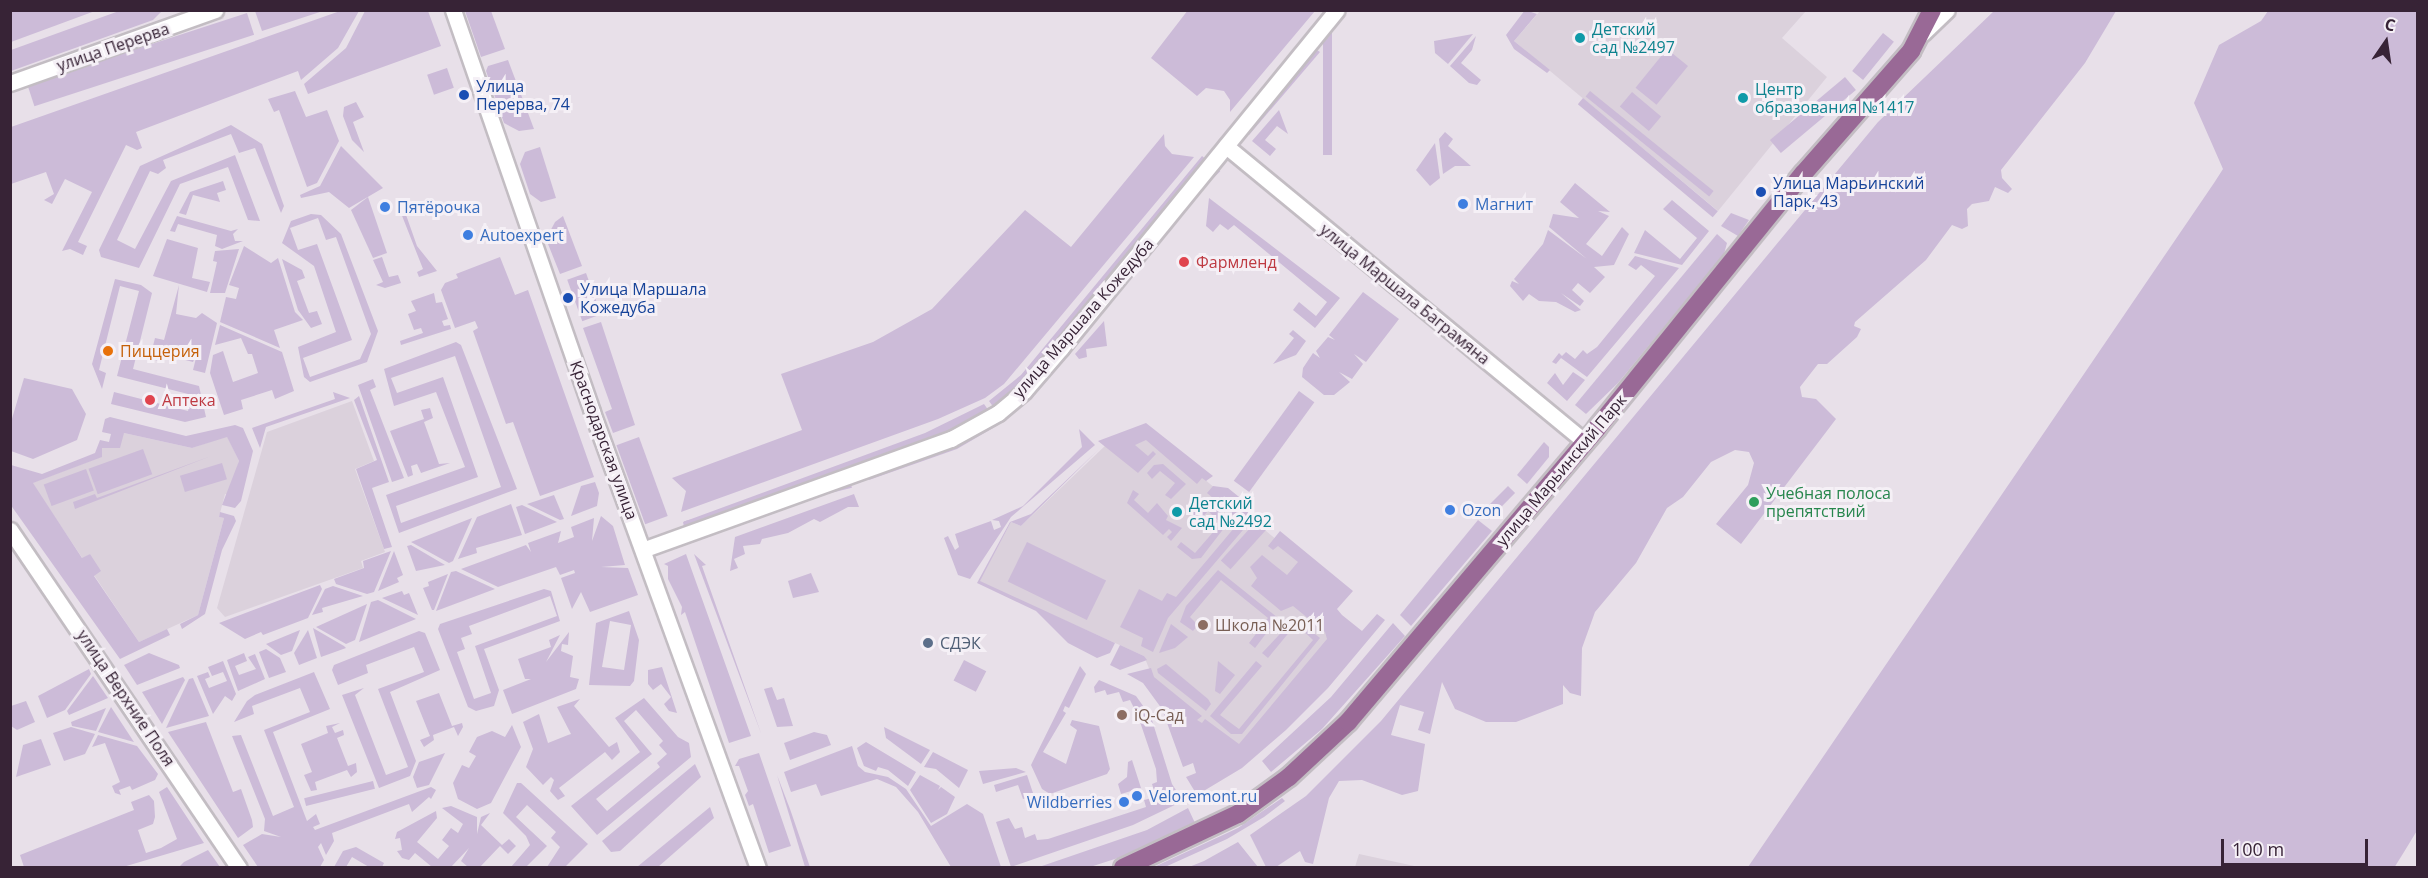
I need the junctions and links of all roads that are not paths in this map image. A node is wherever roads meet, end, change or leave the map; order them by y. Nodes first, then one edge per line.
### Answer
1 (216, 10) edge
2 (453, 10) edge
3 (1336, 10) edge
4 (1932, 10) edge
5 (1947, 10) edge
6 (1923, 33) junction
7 (10, 83) edge
8 (1226, 146) junction
9 (1585, 442) junction
10 (10, 530) edge
11 (645, 549) junction
12 (239, 867) edge
13 (758, 867) edge
14 (1123, 867) edge

1 - 7 street, улица Перерва
2 - 11 street, Краснодарская улица
3 - 8 street, улица Маршала Кожедуба
4 - 6 main road
5 - 6 street, улица Марьинский Парк
6 - 9 main road, улица Марьинский Парк
8 - 9 street, улица Маршала Баграмяна
8 - 11 street, улица Маршала Кожедуба
9 - 14 main road, улица Марьинский Парк
10 - 12 street, улица Верхние Поля
11 - 13 street, Краснодарская улица

